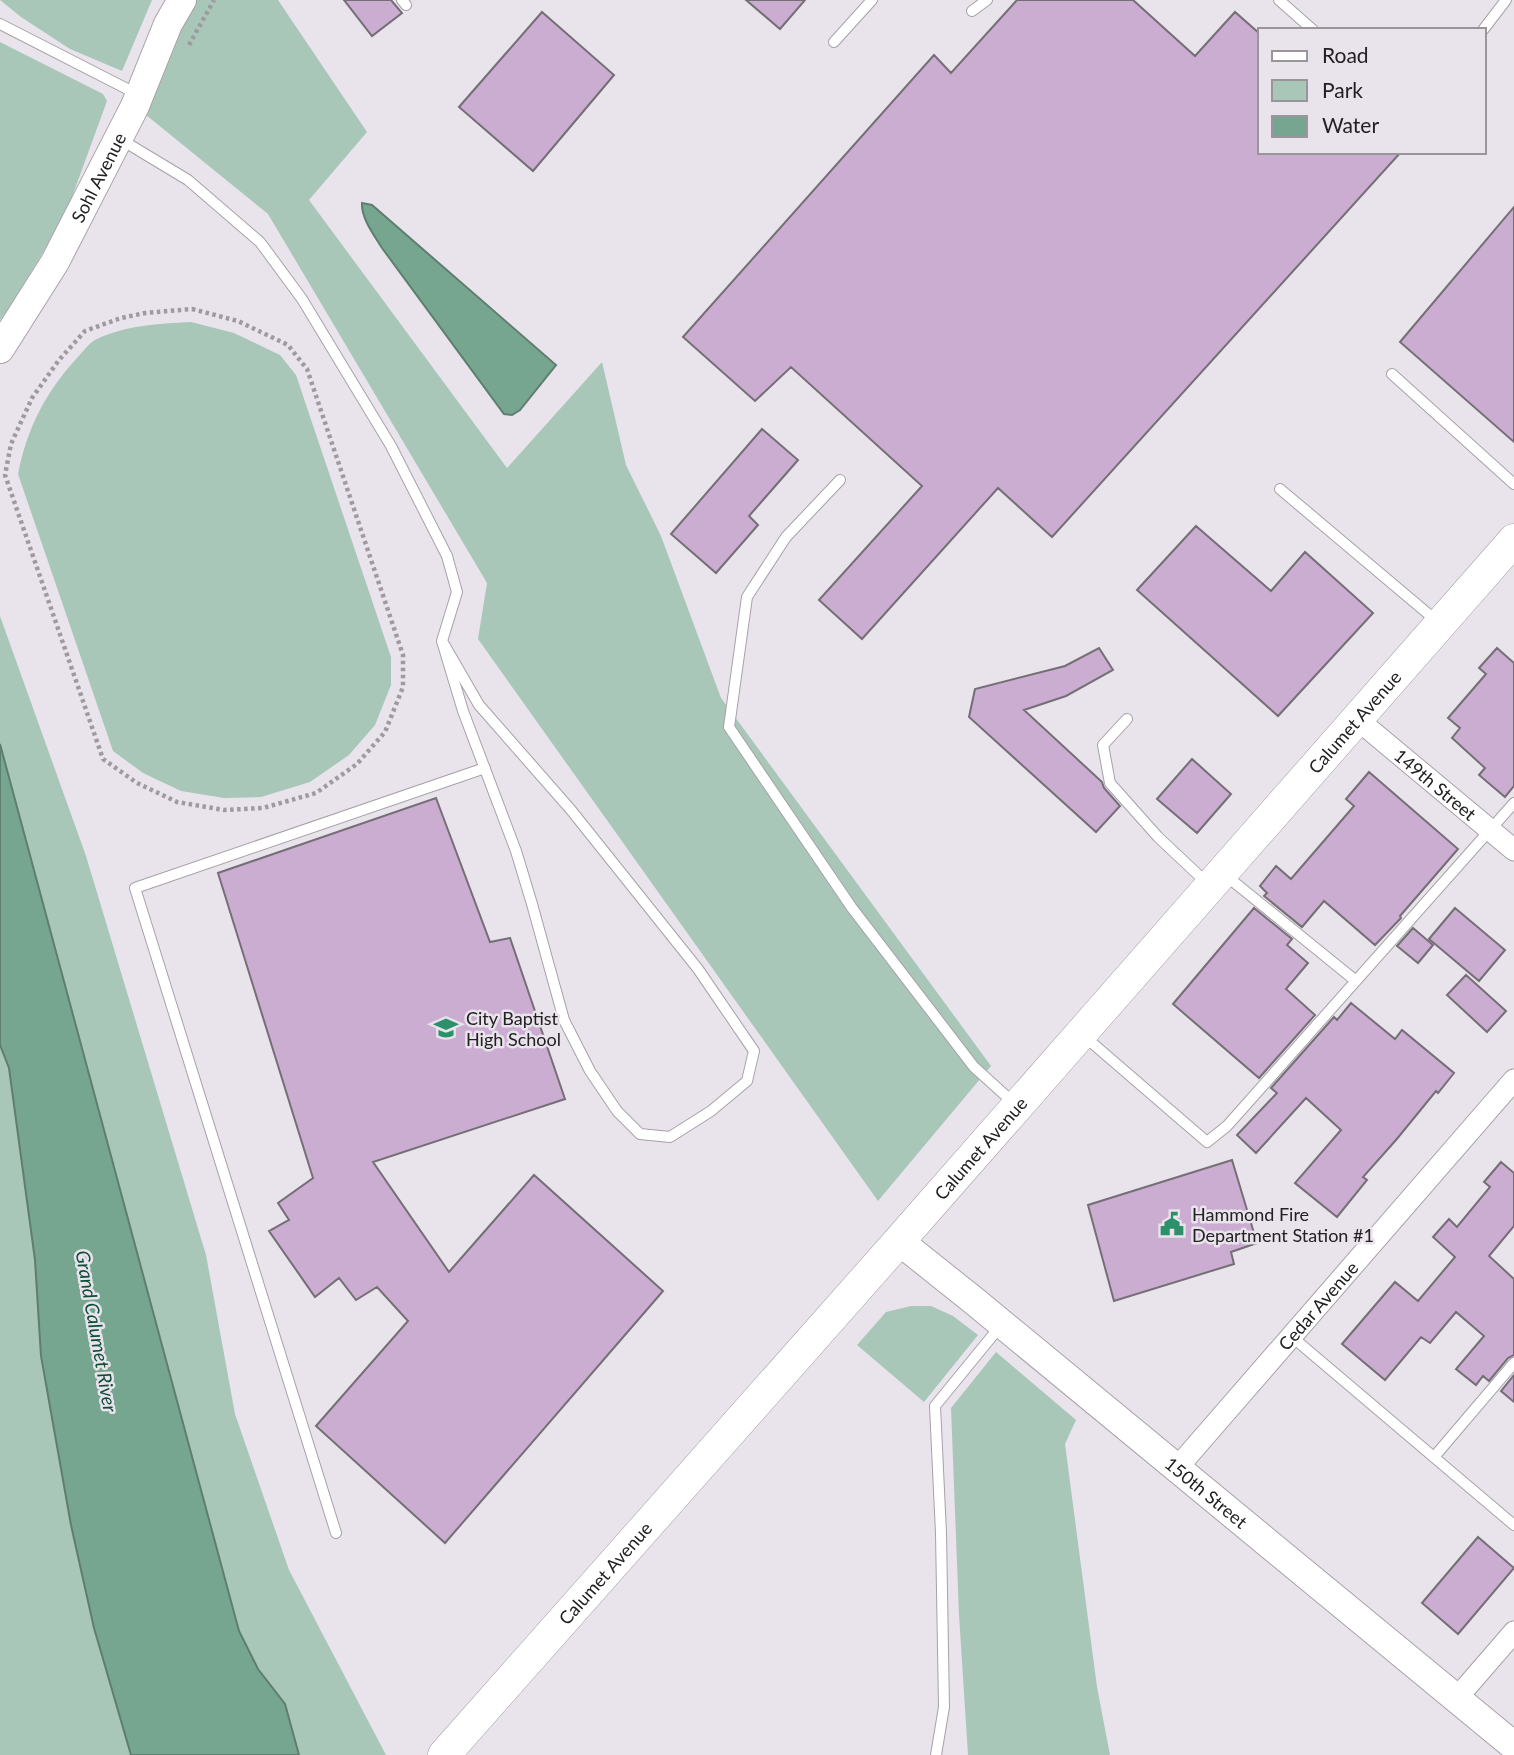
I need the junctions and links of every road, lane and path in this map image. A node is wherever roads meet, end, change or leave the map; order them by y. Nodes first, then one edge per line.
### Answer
1 (182, 0) edge
2 (872, 0) edge
3 (987, 0) edge
4 (1279, 0) edge
5 (1506, 0) edge
6 (972, 11) dead end
7 (0, 24) edge
8 (1311, 28) edge
9 (1485, 28) edge
10 (834, 42) dead end
11 (139, 95) junction
12 (117, 138) junction
13 (145, 313) joint
14 (0, 349) edge
15 (1392, 374) dead end
16 (840, 480) dead end
17 (1514, 484) edge
18 (1280, 489) dead end
19 (1514, 540) edge
20 (1440, 624) junction
21 (442, 641) junction
22 (1127, 719) dead end
23 (1357, 719) junction
24 (485, 768) junction
25 (1514, 803) edge
26 (1490, 830) junction
27 (1514, 850) edge
28 (1216, 879) junction
29 (1356, 981) junction
30 (1082, 1033) junction
31 (1514, 1080) edge
32 (1017, 1106) junction
33 (899, 1241) junction
34 (1002, 1324) junction
35 (1291, 1336) junction
36 (1514, 1363) edge
37 (1434, 1457) junction
38 (1177, 1468) junction
39 (1514, 1525) edge
40 (336, 1533) dead end
41 (1514, 1632) edge
42 (1456, 1699) junction
43 (1514, 1746) edge
44 (444, 1755) edge
45 (936, 1755) edge

1 - 11 street, Sohl Avenue
2 - 10 lane
3 - 6 lane
4 - 8 lane
5 - 9 lane
7 - 11 lane
11 - 12 street, Sohl Avenue
12 - 14 street, Sohl Avenue
12 - 21 lane
13 - 13 path
15 - 17 lane
16 - 32 lane
18 - 20 lane
19 - 20 main road, Calumet Avenue
20 - 23 main road, Calumet Avenue
21 - 24 lane
21 - 24 lane
22 - 28 lane
23 - 26 street, 149th Street
23 - 28 main road, Calumet Avenue
24 - 40 lane
25 - 26 lane
26 - 27 street, 149th Street
26 - 29 lane
28 - 29 lane
28 - 30 main road, Calumet Avenue
29 - 30 lane
30 - 32 main road, Calumet Avenue
31 - 35 street, Cedar Avenue
32 - 33 main road, Calumet Avenue
33 - 34 street, 150th Street
33 - 44 main road, Calumet Avenue
34 - 38 street, 150th Street
34 - 45 lane
35 - 37 lane
35 - 38 street, Cedar Avenue
36 - 37 lane
37 - 39 lane
38 - 42 street, 150th Street
41 - 42 street
42 - 43 street, 150th Street

